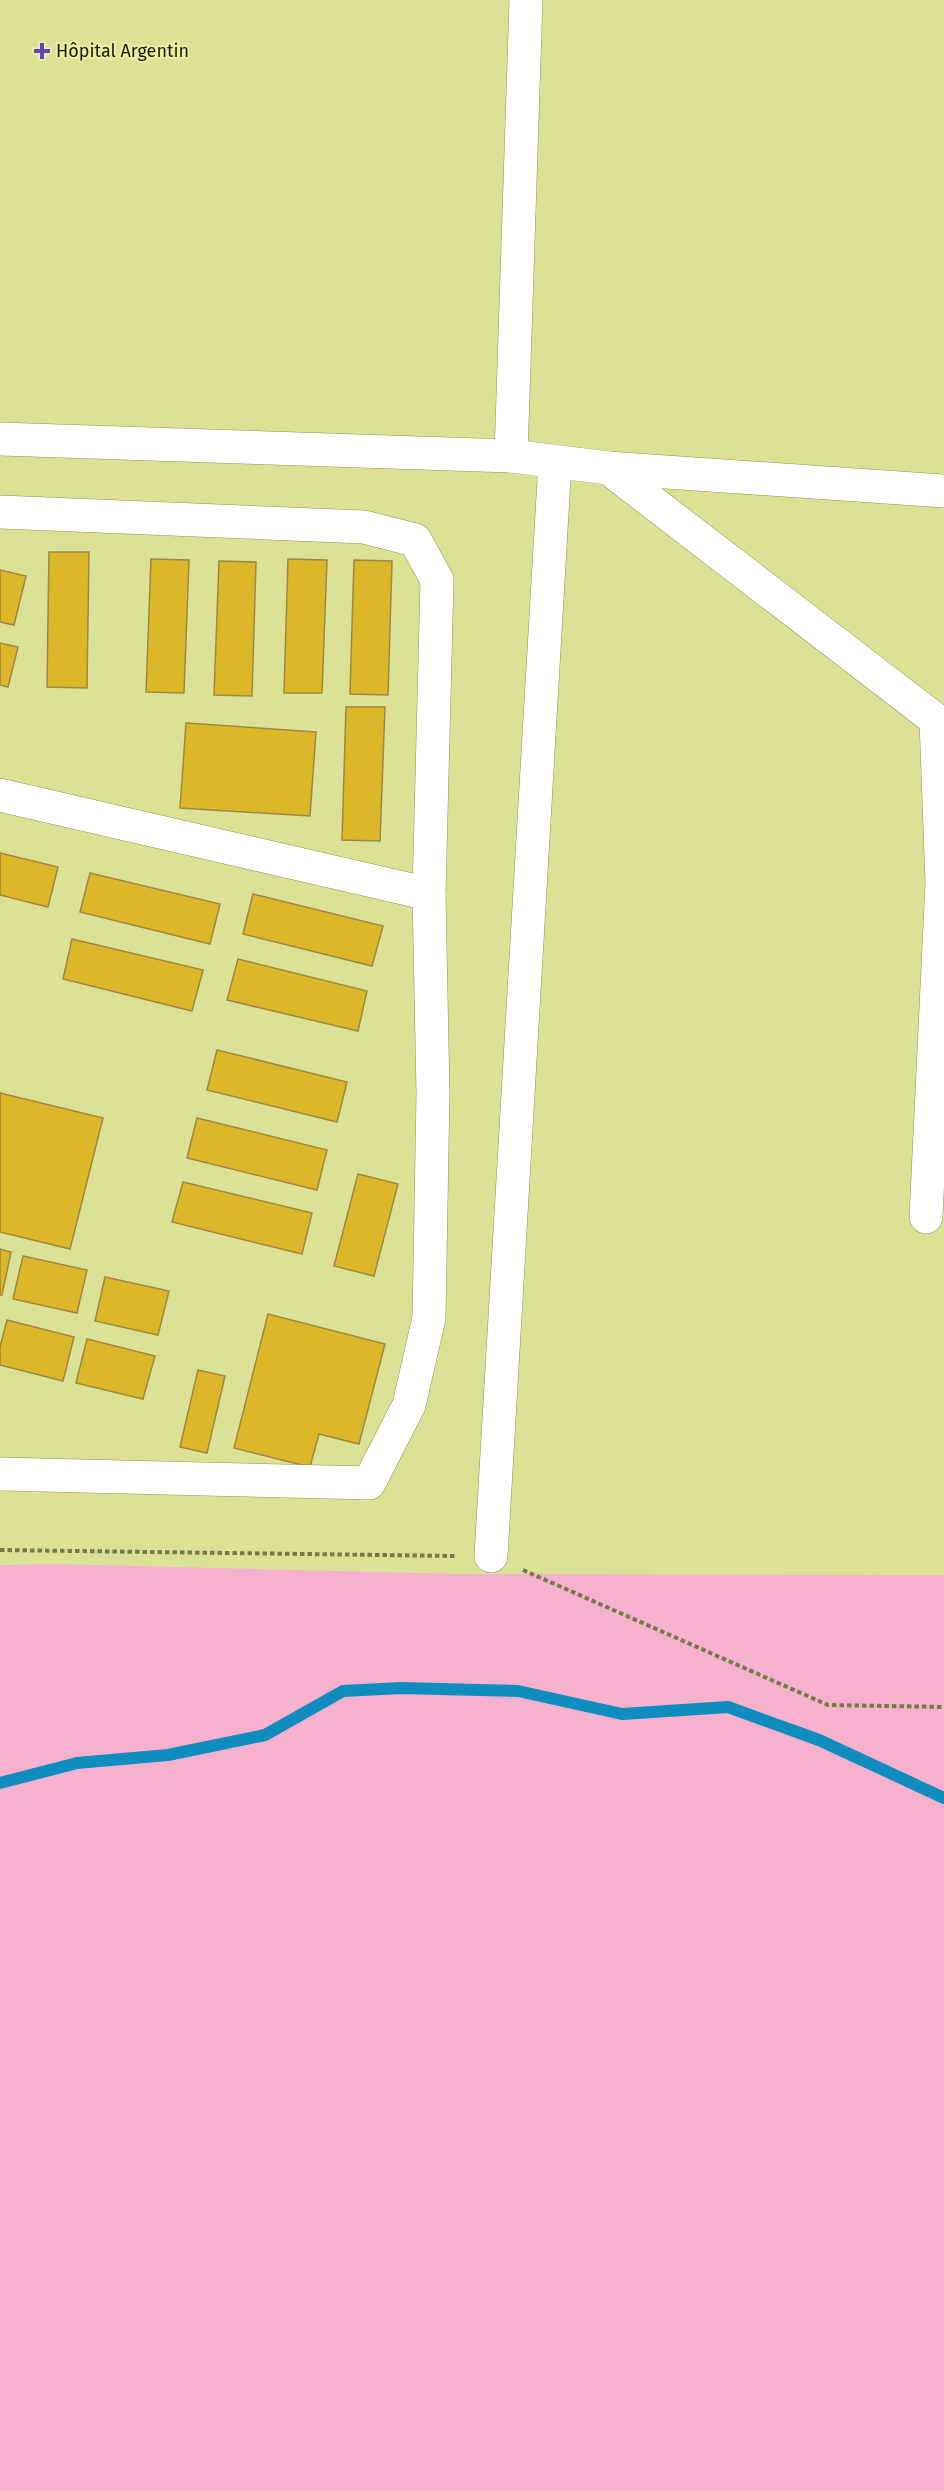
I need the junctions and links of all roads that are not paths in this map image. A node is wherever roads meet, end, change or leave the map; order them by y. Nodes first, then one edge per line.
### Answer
1 (526, 0) edge
2 (0, 439) edge
3 (511, 456) junction
4 (555, 462) junction
5 (609, 468) junction
6 (944, 491) edge
7 (0, 512) edge
8 (0, 795) edge
9 (429, 894) junction
10 (926, 1217) dead end
11 (0, 1474) edge
12 (491, 1556) road end

1 - 3 lane
2 - 3 lane
3 - 4 lane
4 - 5 lane
4 - 12 lane
5 - 6 lane
5 - 10 lane
7 - 9 lane
8 - 9 lane
9 - 11 lane

